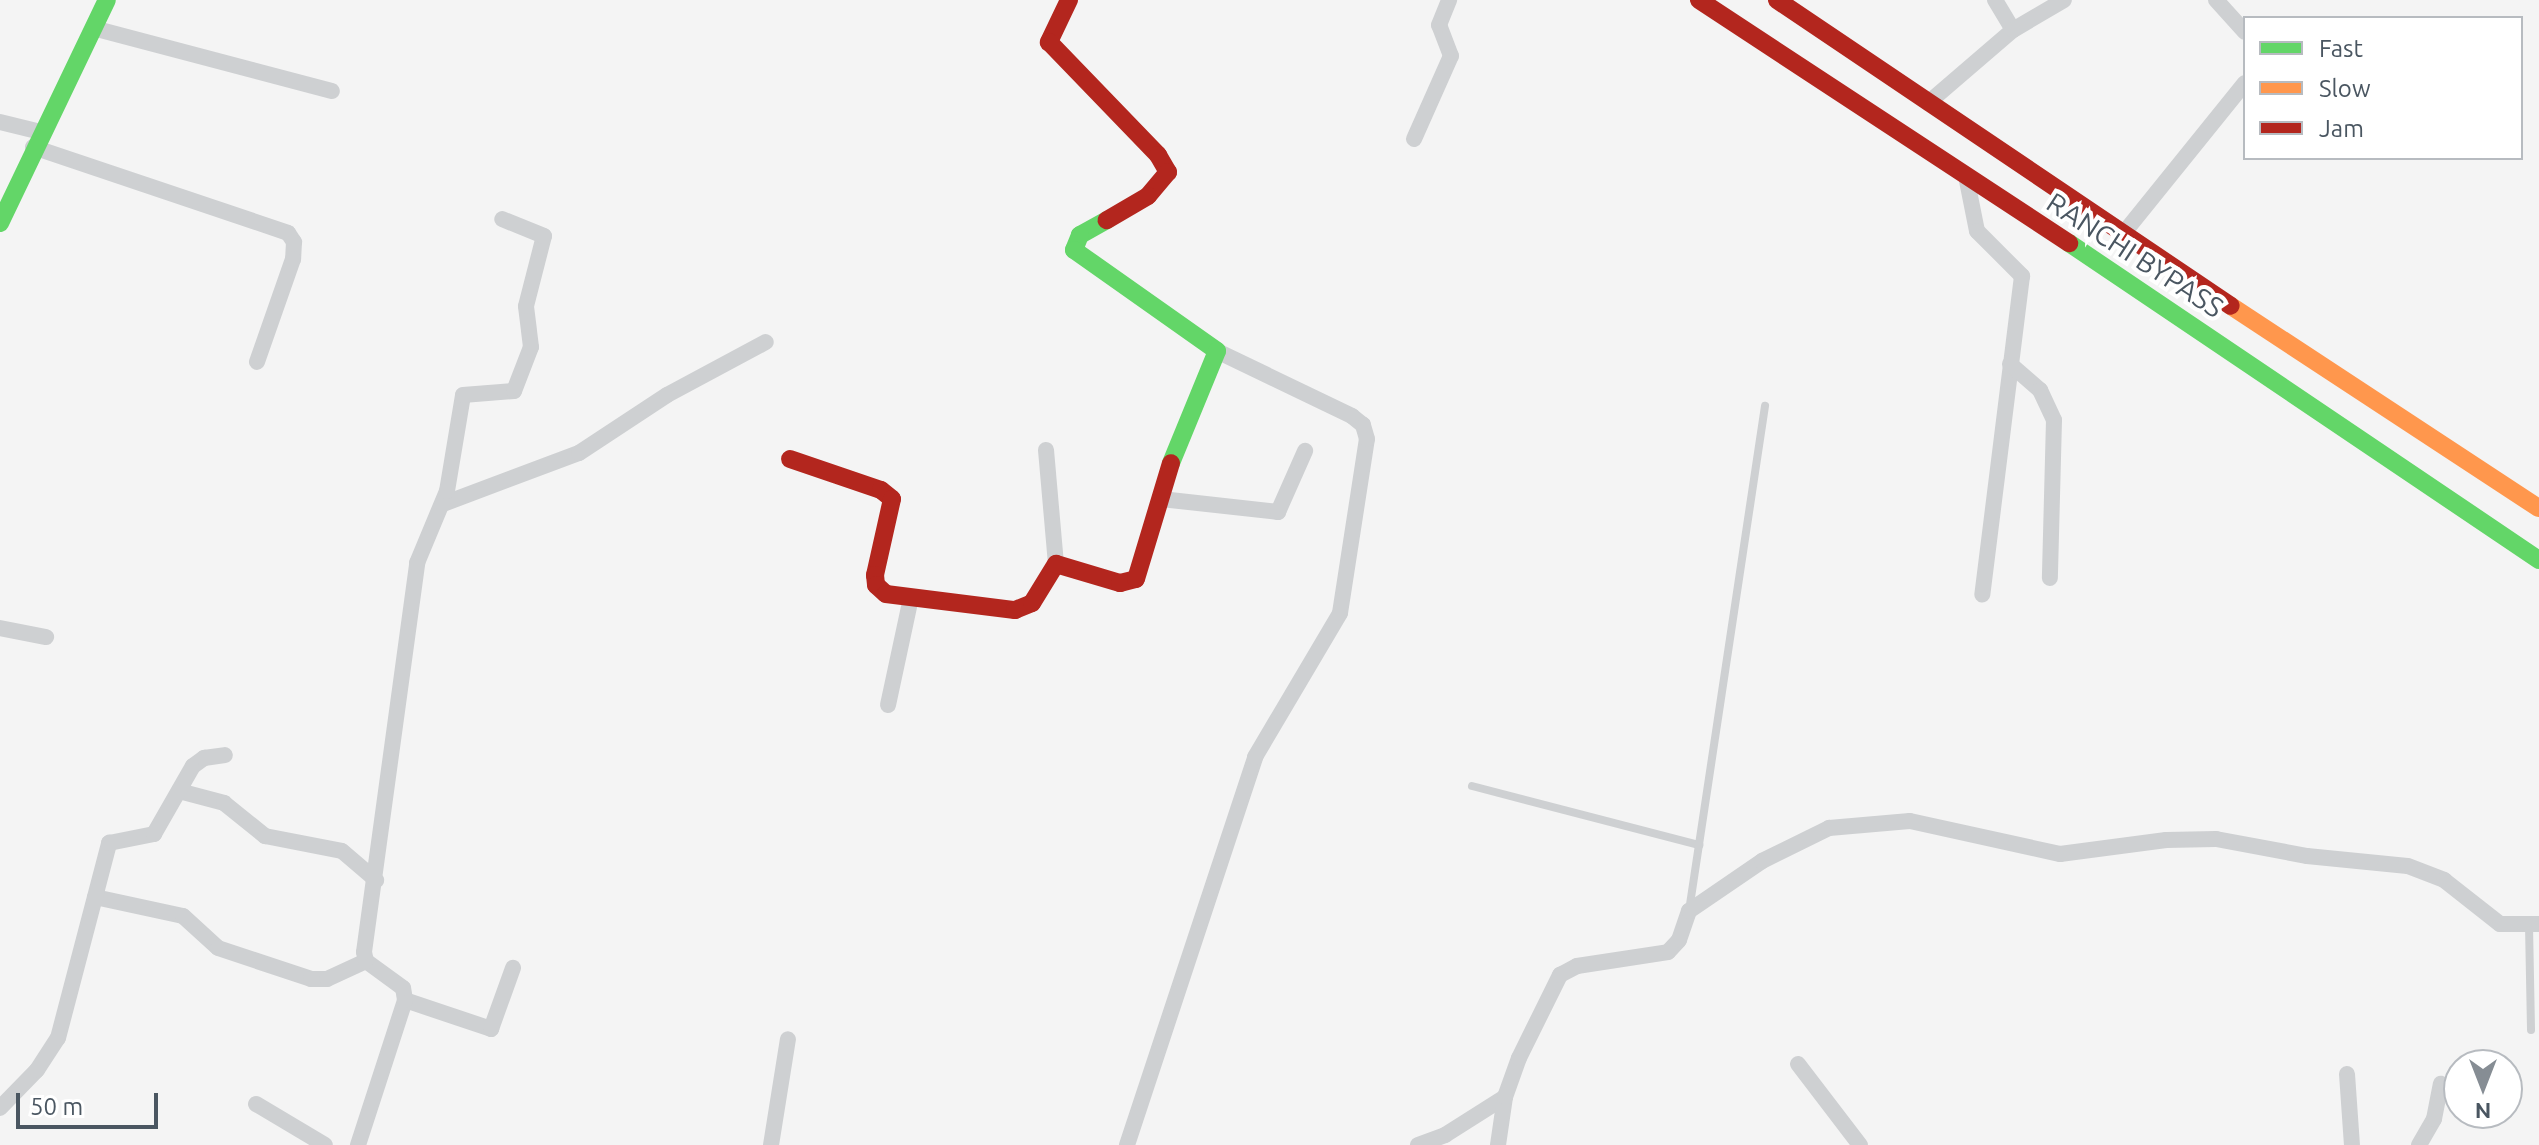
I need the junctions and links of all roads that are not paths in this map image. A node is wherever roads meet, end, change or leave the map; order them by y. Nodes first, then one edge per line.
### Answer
1 (107, 0) edge
2 (1069, 0) edge
3 (1449, 0) edge
4 (1699, 0) edge
5 (1777, 0) edge
6 (1995, 0) edge
7 (2064, 0) edge
8 (2216, 0) edge
9 (93, 28) junction
10 (2013, 30) junction
11 (2243, 30) edge
12 (2243, 85) edge
13 (332, 91) dead end
14 (1928, 103) junction
15 (0, 122) edge
16 (1414, 139) dead end
17 (37, 140) junction
18 (1967, 181) junction
19 (502, 219) dead end
20 (0, 223) edge
21 (2123, 234) junction
22 (766, 342) dead end
23 (1217, 351) junction
24 (257, 362) dead end
25 (2010, 364) junction
26 (1765, 406) dead end
27 (1046, 450) dead end
28 (1305, 451) dead end
29 (790, 459) dead end
30 (1161, 499) junction
31 (443, 504) junction
32 (2539, 508) edge
33 (2539, 560) edge
34 (1056, 564) junction
35 (2050, 578) dead end
36 (1982, 595) dead end
37 (911, 598) junction
38 (0, 628) edge
39 (46, 637) dead end
40 (888, 705) dead end
41 (225, 755) dead end
42 (1472, 786) dead end
43 (179, 791) junction
44 (1699, 845) junction
45 (376, 880) junction
46 (95, 897) junction
47 (1689, 911) junction
48 (2534, 924) edge
49 (366, 961) junction
50 (513, 968) dead end
51 (405, 1000) junction
52 (2531, 1030) dead end
53 (788, 1039) dead end
54 (1798, 1064) dead end
55 (2347, 1074) dead end
56 (2441, 1084) dead end
57 (1505, 1097) junction
58 (256, 1104) dead end
59 (0, 1108) edge
60 (325, 1145) edge
61 (358, 1145) edge
62 (771, 1145) edge
63 (1127, 1145) edge
64 (1418, 1145) edge
65 (1498, 1145) edge
66 (1860, 1145) edge
67 (2352, 1145) edge
68 (2419, 1145) edge

1 - 9 main road
2 - 23 main road
3 - 16 street
4 - 18 main road, RANCHI BYPASS
5 - 14 main road, RANCHI BYPASS
6 - 10 street
7 - 10 street
8 - 11 street
9 - 13 street
9 - 17 main road
10 - 14 street
12 - 21 street
14 - 21 main road, RANCHI BYPASS
15 - 17 street
17 - 20 main road
17 - 24 street
18 - 25 street
18 - 33 main road, RANCHI BYPASS
19 - 31 street
21 - 32 main road, RANCHI BYPASS
22 - 31 street
23 - 30 main road
23 - 63 street
25 - 35 street
25 - 36 street
26 - 44 lane
27 - 34 street
28 - 30 street
29 - 37 main road
30 - 34 main road
31 - 45 street
34 - 37 main road
37 - 40 street
38 - 39 street
41 - 43 street
42 - 44 lane
43 - 45 street
43 - 46 street
44 - 47 lane
45 - 49 street
46 - 49 street
46 - 59 street
47 - 48 street
47 - 57 street
48 - 52 lane
49 - 51 street
50 - 51 street
51 - 61 street
53 - 62 street
54 - 66 street
55 - 67 street
56 - 68 street
57 - 64 street
57 - 65 street
58 - 60 street

